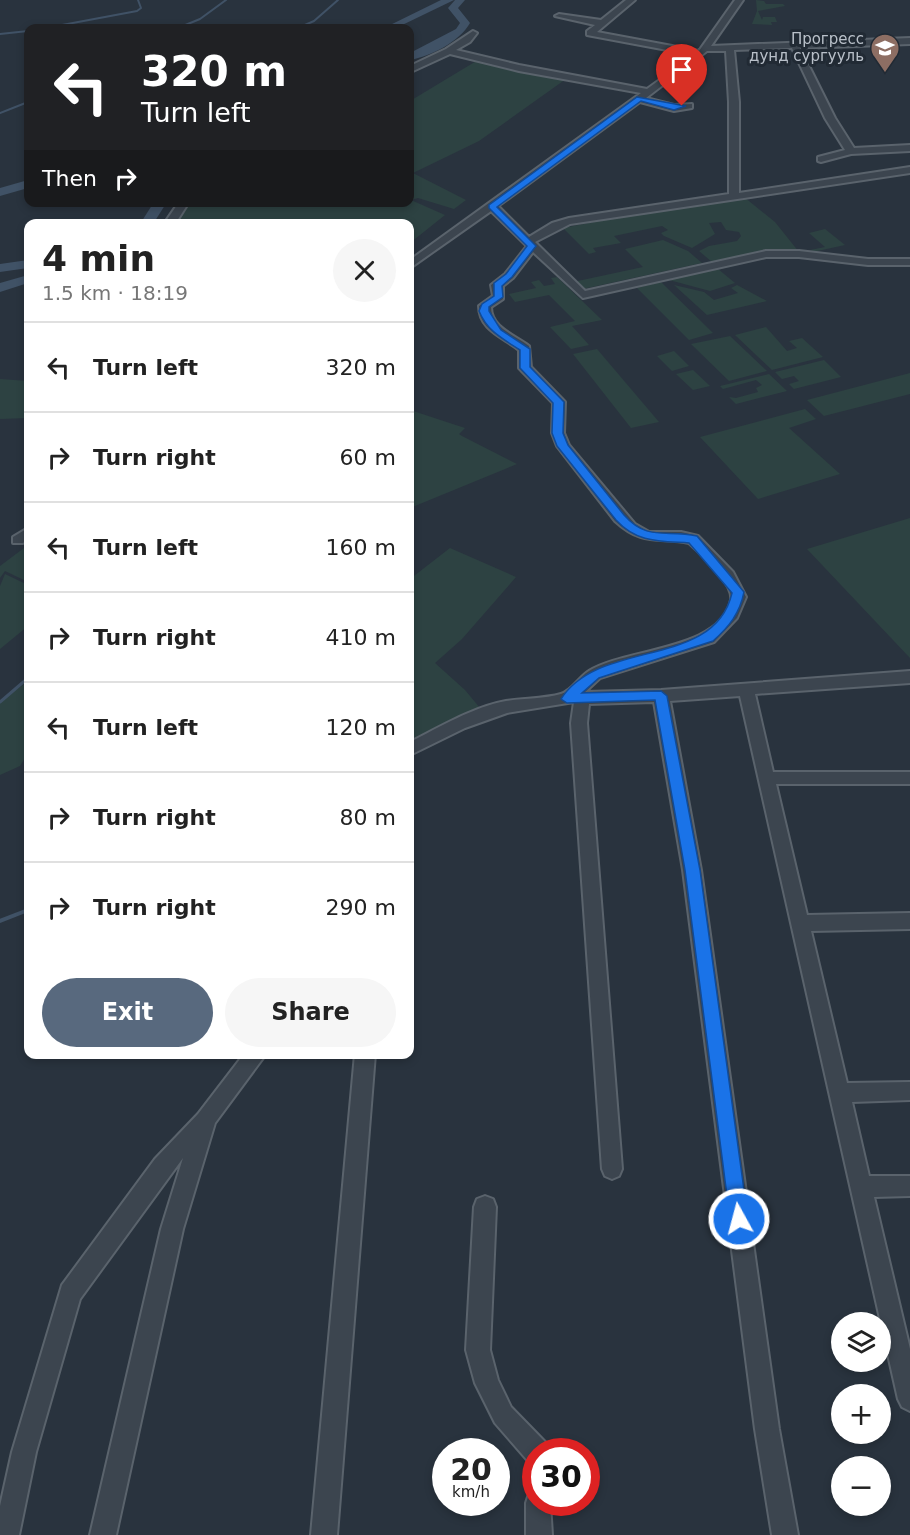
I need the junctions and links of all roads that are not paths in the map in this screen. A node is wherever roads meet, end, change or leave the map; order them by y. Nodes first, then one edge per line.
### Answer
1 (631, 0) edge
2 (739, 0) edge
3 (559, 16) dead end
4 (601, 23) junction
5 (473, 33) dead end
6 (910, 41) edge
7 (795, 46) junction
8 (730, 49) junction
9 (449, 51) junction
10 (703, 51) junction
11 (414, 67) edge
12 (649, 92) junction
13 (639, 99) junction
14 (689, 106) dead end
15 (910, 148) edge
16 (851, 151) junction
17 (821, 159) dead end
18 (910, 170) edge
19 (734, 195) junction
20 (492, 206) junction
21 (530, 244) junction
22 (414, 262) edge
23 (910, 262) edge
24 (910, 677) edge
25 (746, 689) junction
26 (661, 696) junction
27 (574, 698) junction
28 (414, 747) edge
29 (769, 778) junction
30 (910, 778) edge
31 (910, 921) edge
32 (800, 923) junction
33 (252, 1059) edge
34 (365, 1059) edge
35 (910, 1090) edge
36 (840, 1093) junction
37 (206, 1118) junction
38 (612, 1169) dead end
39 (910, 1186) edge
40 (862, 1187) junction
41 (485, 1207) dead end
42 (910, 1399) edge
43 (524, 1438) edge
44 (538, 1516) edge
45 (6, 1535) edge
46 (103, 1535) edge
47 (324, 1535) edge
48 (539, 1535) edge
49 (785, 1535) edge

1 - 4 street
2 - 10 street
3 - 4 street
4 - 10 street
5 - 9 street
6 - 7 street
7 - 8 street
7 - 16 street
8 - 10 street
8 - 19 street
9 - 11 street
9 - 12 street
10 - 12 street
12 - 13 street
13 - 14 street
13 - 20 street
15 - 16 street
16 - 17 street
18 - 19 street
19 - 21 street
20 - 21 street
20 - 22 street
21 - 23 street
21 - 27 street
24 - 25 street
25 - 26 street
25 - 29 street
26 - 27 street
26 - 49 street
27 - 28 street
27 - 38 street
29 - 30 street
29 - 32 street
31 - 32 street
32 - 36 street
33 - 37 street
34 - 47 street
35 - 36 street
36 - 40 street
37 - 45 street
37 - 46 street
39 - 40 street
40 - 42 street
41 - 43 street
44 - 48 street

